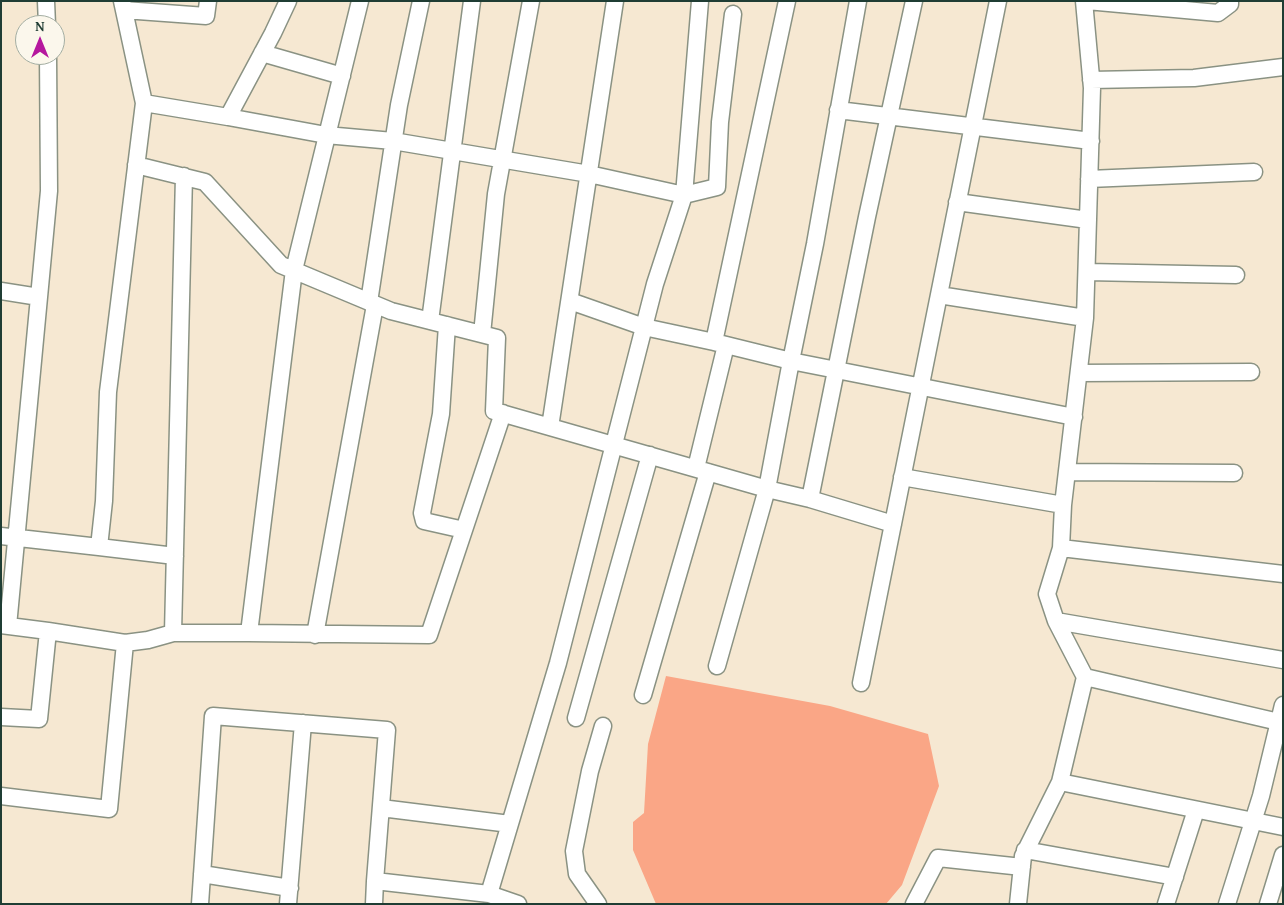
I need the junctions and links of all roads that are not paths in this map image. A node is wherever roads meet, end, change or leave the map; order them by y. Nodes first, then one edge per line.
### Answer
1 (46, 1) edge
2 (208, 1) edge
3 (288, 1) edge
4 (360, 1) edge
5 (421, 1) edge
6 (472, 1) edge
7 (531, 1) edge
8 (615, 1) edge
9 (700, 1) edge
10 (787, 1) edge
11 (858, 1) edge
12 (914, 1) edge
13 (998, 1) edge
14 (1086, 1) edge
15 (1230, 1) edge
16 (123, 5) edge
17 (733, 14) dead end
18 (47, 15) edge
19 (262, 53) junction
20 (48, 65) edge
21 (1283, 67) edge
22 (342, 76) junction
23 (1091, 80) junction
24 (144, 103) junction
25 (838, 110) junction
26 (889, 116) junction
27 (228, 117) junction
28 (973, 126) junction
29 (327, 135) junction
30 (393, 141) junction
31 (1090, 141) junction
32 (452, 152) junction
33 (502, 161) junction
34 (136, 165) junction
35 (1254, 172) dead end
36 (589, 174) junction
37 (184, 176) junction
38 (1089, 179) junction
39 (684, 195) junction
40 (957, 202) junction
41 (1088, 220) junction
42 (294, 270) junction
43 (1087, 272) junction
44 (1236, 275) dead end
45 (1, 291) edge
46 (939, 294) junction
47 (39, 297) junction
48 (570, 301) junction
49 (372, 303) junction
50 (1085, 318) junction
51 (430, 321) junction
52 (447, 325) junction
53 (644, 327) junction
54 (482, 334) junction
55 (720, 344) junction
56 (791, 361) junction
57 (837, 369) junction
58 (1251, 372) dead end
59 (1079, 373) junction
60 (920, 386) junction
61 (504, 413) junction
62 (1074, 417) junction
63 (550, 427) junction
64 (614, 445) junction
65 (650, 455) junction
66 (702, 470) junction
67 (1067, 472) junction
68 (1234, 473) dead end
69 (902, 477) junction
70 (767, 489) junction
71 (810, 499) junction
72 (1063, 505) junction
73 (893, 524) junction
74 (464, 530) junction
75 (9, 537) edge
76 (99, 547) junction
77 (1061, 548) junction
78 (175, 556) junction
79 (1283, 574) edge
80 (1056, 621) junction
81 (5, 625) edge
82 (48, 631) junction
83 (173, 633) junction
84 (249, 633) junction
85 (315, 635) junction
86 (125, 643) junction
87 (1283, 660) edge
88 (717, 666) dead end
89 (1085, 677) junction
90 (861, 683) dead end
91 (643, 695) dead end
92 (1283, 705) edge
93 (1, 717) edge
94 (576, 718) dead end
95 (303, 723) junction
96 (1281, 723) edge
97 (604, 726) dead end
98 (1060, 782) junction
99 (1, 796) edge
100 (381, 808) junction
101 (1196, 810) junction
102 (1253, 821) junction
103 (510, 824) junction
104 (1283, 827) edge
105 (1025, 850) junction
106 (1283, 854) edge
107 (1022, 867) junction
108 (202, 874) junction
109 (1175, 877) junction
110 (376, 881) junction
111 (489, 894) junction
112 (289, 896) edge
113 (200, 904) edge
114 (374, 904) edge
115 (518, 904) edge
116 (598, 904) edge
117 (914, 904) edge
118 (1018, 904) edge
119 (1166, 904) edge
120 (1227, 904) edge
121 (1268, 904) edge

1 - 18 street
2 - 16 street
3 - 19 street
4 - 22 street
5 - 30 street
6 - 32 street
7 - 33 street
8 - 36 street
9 - 39 street
10 - 55 street
11 - 25 street
12 - 26 street
13 - 28 street
14 - 15 street
14 - 23 street
16 - 24 street
17 - 39 street
19 - 22 street
19 - 27 street
20 - 47 street
21 - 23 street
22 - 29 street
23 - 31 street
24 - 27 street
24 - 34 street
25 - 26 street
25 - 56 street
26 - 28 street
26 - 57 street
27 - 29 street
28 - 31 street
28 - 40 street
29 - 30 street
29 - 42 street
30 - 32 street
30 - 49 street
31 - 38 street
32 - 33 street
32 - 51 street
33 - 36 street
33 - 54 street
34 - 37 street
34 - 76 street
35 - 38 street
36 - 39 street
36 - 48 street
37 - 42 street
37 - 78 street
38 - 41 street
39 - 53 street
40 - 41 street
40 - 46 street
41 - 43 street
42 - 49 street
42 - 84 street
43 - 44 street
43 - 50 street
45 - 47 street
46 - 50 street
46 - 60 street
47 - 75 street
48 - 53 street
48 - 63 street
49 - 51 street
49 - 85 street
50 - 59 street
51 - 52 street
52 - 54 street
52 - 74 street
53 - 55 street
53 - 64 street
54 - 61 street
55 - 56 street
55 - 66 street
56 - 57 street
56 - 70 street
57 - 60 street
57 - 71 street
58 - 59 street
59 - 62 street
60 - 62 street
60 - 69 street
61 - 63 street
61 - 74 street
62 - 67 street
63 - 64 street
64 - 65 street
64 - 103 street
65 - 66 street
65 - 94 street
66 - 70 street
66 - 91 street
67 - 68 street
67 - 72 street
69 - 72 street
69 - 73 street
70 - 71 street
70 - 88 street
71 - 73 street
72 - 77 street
73 - 90 street
74 - 85 street
75 - 76 street
75 - 81 street
76 - 78 street
77 - 79 street
77 - 80 street
78 - 83 street
80 - 87 street
80 - 89 street
81 - 82 street
82 - 86 street
82 - 93 street
83 - 84 street
83 - 86 street
84 - 85 street
86 - 99 street
89 - 96 street
89 - 98 street
92 - 96 street
95 - 100 street
95 - 108 street
95 - 112 street
96 - 102 street
97 - 116 street
98 - 101 street
98 - 105 street
100 - 103 street
100 - 110 street
101 - 102 street
101 - 109 street
102 - 104 street
102 - 120 street
103 - 111 street
105 - 107 street
105 - 109 street
106 - 121 street
107 - 117 street
107 - 118 street
108 - 112 street
108 - 113 street
109 - 119 street
110 - 111 street
110 - 114 street
111 - 115 street

